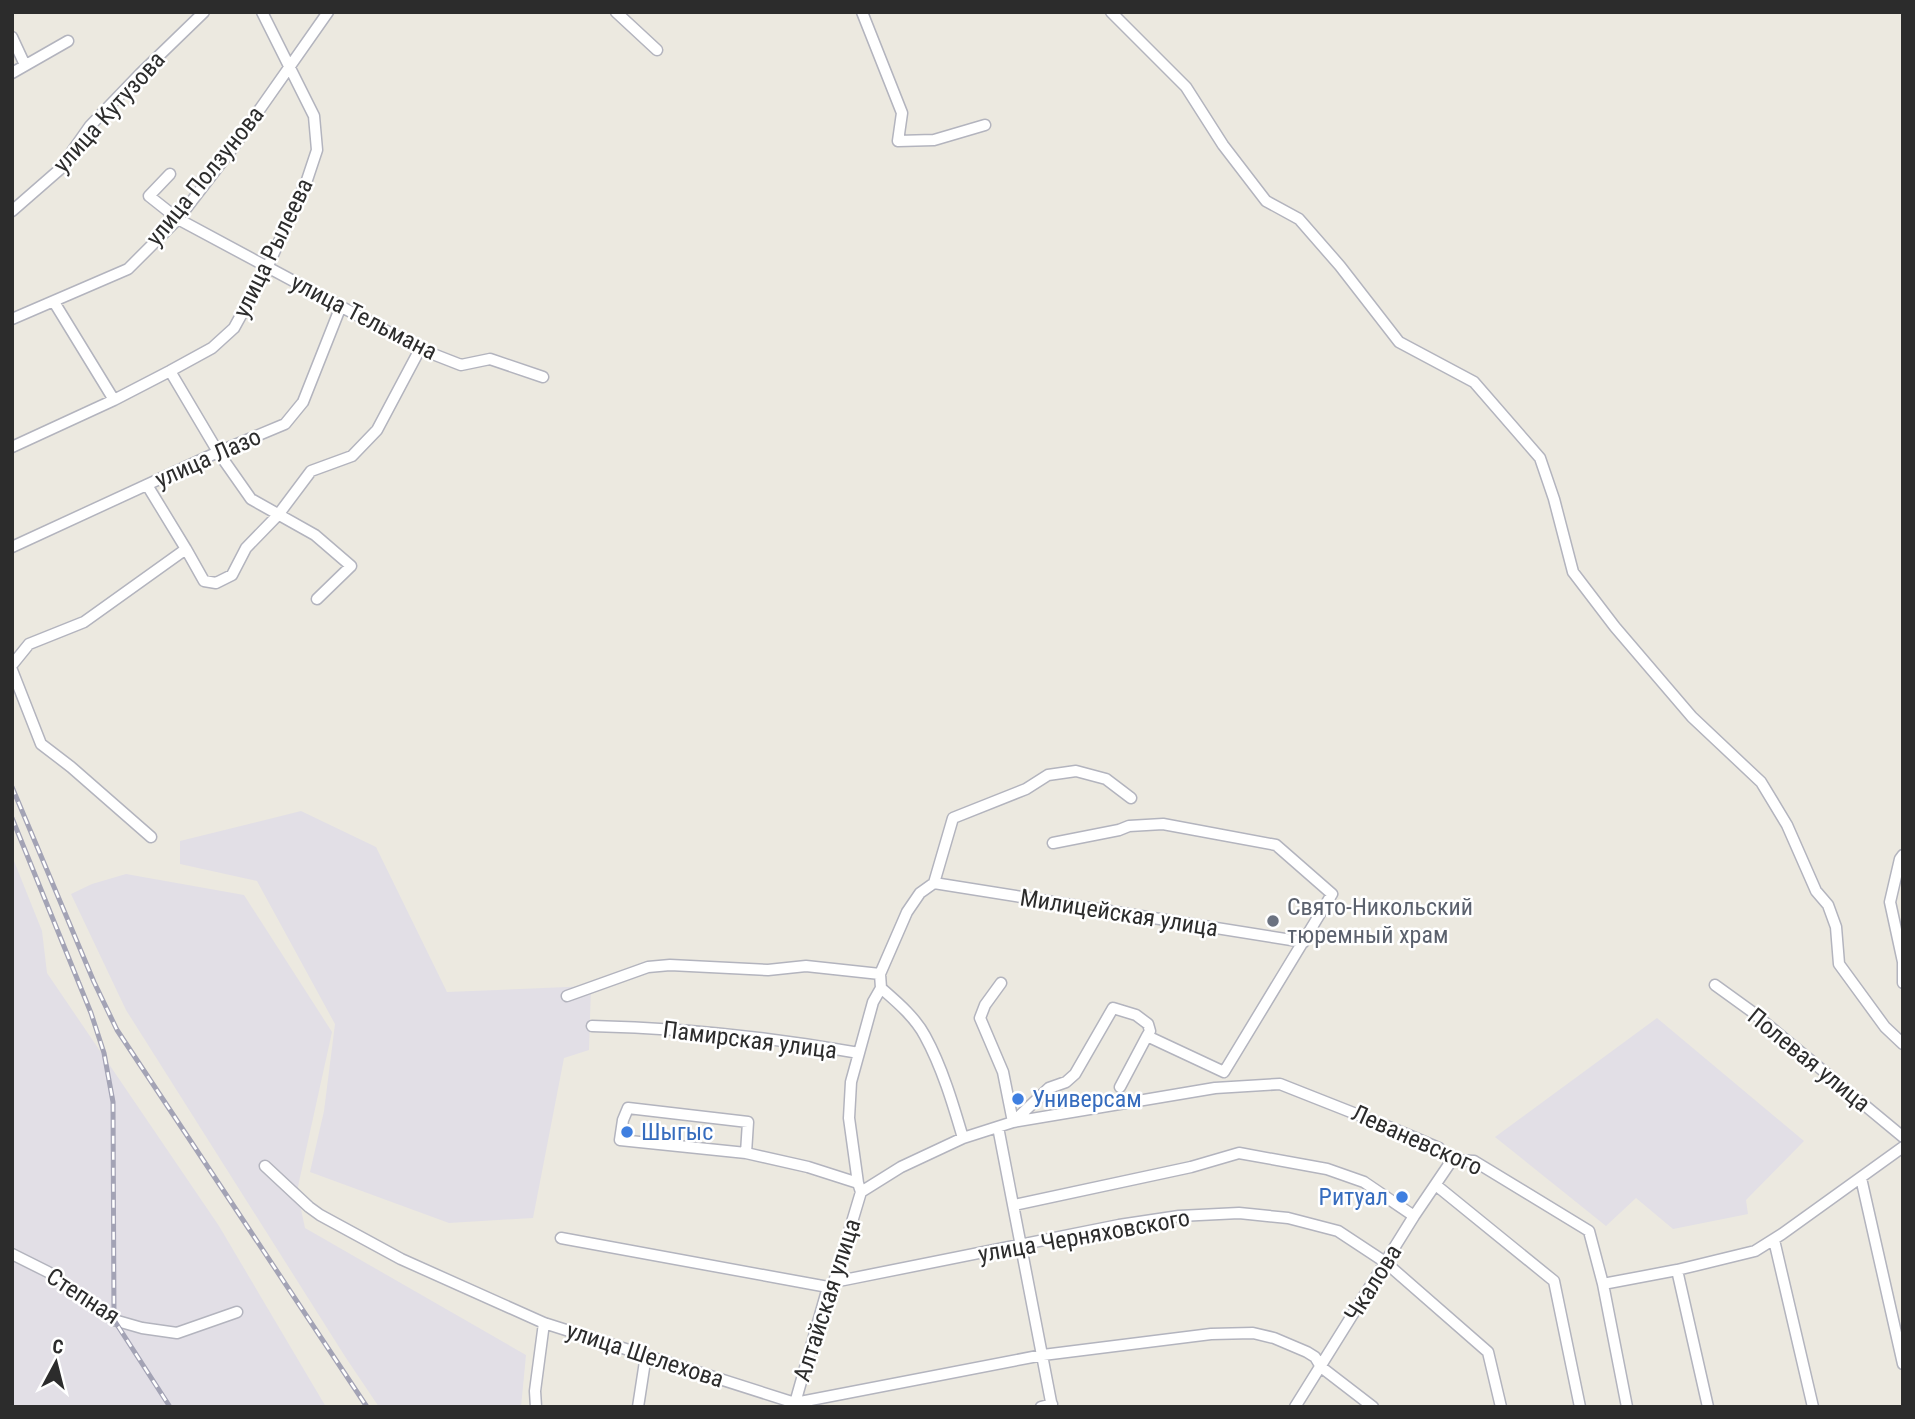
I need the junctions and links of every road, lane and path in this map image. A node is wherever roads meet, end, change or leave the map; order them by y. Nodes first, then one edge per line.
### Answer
1 (204, 12) edge
2 (262, 12) edge
3 (328, 12) edge
4 (616, 12) edge
5 (862, 12) edge
6 (1111, 12) edge
7 (12, 37) edge
8 (68, 41) dead end
9 (657, 50) dead end
10 (25, 65) junction
11 (289, 67) junction
12 (12, 73) edge
13 (985, 125) dead end
14 (170, 174) dead end
15 (12, 211) edge
16 (177, 219) junction
17 (267, 268) junction
18 (54, 302) junction
19 (341, 306) junction
20 (12, 319) edge
21 (420, 349) junction
22 (170, 371) junction
23 (543, 377) dead end
24 (114, 400) junction
25 (12, 447) edge
26 (218, 452) junction
27 (147, 485) junction
28 (278, 514) junction
29 (12, 547) edge
30 (186, 549) junction
31 (317, 599) dead end
32 (12, 668) edge
33 (1131, 798) dead end
34 (151, 837) dead end
35 (1053, 843) dead end
36 (1903, 855) edge
37 (934, 883) junction
38 (1304, 942) junction
39 (880, 974) junction
40 (1903, 982) edge
41 (1000, 983) dead end
42 (1715, 985) dead end
43 (881, 988) junction
44 (567, 996) dead end
45 (592, 1026) dead end
46 (1147, 1036) junction
47 (1903, 1044) edge
48 (859, 1053) junction
49 (1120, 1087) dead end
50 (1013, 1122) junction
51 (998, 1127) junction
52 (1903, 1137) edge
53 (963, 1138) junction
54 (1903, 1147) edge
55 (746, 1153) junction
56 (1452, 1160) junction
57 (265, 1166) dead end
58 (1861, 1178) junction
59 (1437, 1185) junction
60 (860, 1188) junction
61 (1014, 1205) junction
62 (1414, 1216) junction
63 (561, 1238) dead end
64 (1774, 1240) junction
65 (1020, 1246) junction
66 (12, 1254) edge
67 (1385, 1262) junction
68 (1676, 1270) junction
69 (1603, 1284) junction
70 (831, 1285) junction
71 (237, 1312) dead end
72 (544, 1323) junction
73 (1043, 1354) junction
74 (646, 1355) junction
75 (1903, 1364) edge
76 (1321, 1367) junction
77 (795, 1405) edge
78 (1049, 1406) edge
79 (536, 1407) edge
80 (638, 1407) edge
81 (1295, 1407) edge
82 (1373, 1407) edge
83 (1501, 1407) edge
84 (1580, 1407) edge
85 (1627, 1407) edge
86 (1709, 1407) edge
87 (1813, 1407) edge

1 - 15 street, улица Кутузова
2 - 11 street, улица Рылеева
3 - 11 street, улица Ползунова
4 - 9 street
5 - 13 street
6 - 47 street
7 - 10 street
8 - 10 street
10 - 12 street
11 - 16 street, улица Ползунова
11 - 17 street, улица Рылеева
14 - 16 street, улица Тельмана
16 - 17 street, улица Тельмана
16 - 18 street, улица Ползунова
17 - 19 street, улица Тельмана
17 - 22 street, улица Рылеева
18 - 20 street, улица Ползунова
18 - 24 street
19 - 21 street, улица Тельмана
19 - 26 street, улица Лазо
21 - 23 street, улица Тельмана
21 - 28 street
22 - 24 street, улица Рылеева
22 - 26 street
24 - 25 street, улица Рылеева
26 - 27 street, улица Лазо
26 - 28 street
27 - 29 street, улица Лазо
27 - 30 street
28 - 30 street
28 - 31 street
30 - 32 street
32 - 34 street
33 - 37 street
35 - 38 street, Леваневского
36 - 40 street
37 - 38 street, Милицейская улица
37 - 39 street
38 - 46 street, Леваневского
39 - 43 street
39 - 44 street
41 - 50 street
42 - 52 street, Полевая улица
43 - 48 street
43 - 53 street
45 - 48 street, Памирская улица
46 - 49 street
46 - 50 street, Леваневского
48 - 60 street, Памирская улица
50 - 51 street, Леваневского
50 - 56 street, Леваневского
51 - 53 street, Леваневского
51 - 61 street
53 - 60 street, Леваневского
54 - 58 street
55 - 55 street
55 - 60 street
56 - 59 street, Чкалова
56 - 69 street, Леваневского
57 - 72 street, улица Шелехова
58 - 64 street
58 - 75 street
59 - 62 street, Чкалова
59 - 84 street
60 - 70 street, Алтайская улица
61 - 62 street
61 - 65 street
62 - 67 street, Чкалова
63 - 70 street, улица Черняховского
64 - 68 street
64 - 87 street
65 - 67 street, улица Черняховского
65 - 70 street, улица Черняховского
65 - 73 street
66 - 71 street, Степная
67 - 76 street, Чкалова
67 - 83 street, улица Черняховского
68 - 69 street
68 - 86 street
69 - 85 street, Леваневского
70 - 77 street, Алтайская улица
72 - 74 street, улица Шелехова
72 - 79 street
73 - 76 street, улица Шелехова
73 - 77 street, улица Шелехова
73 - 78 street
74 - 77 street, улица Шелехова
74 - 80 street
76 - 81 street, Чкалова
76 - 82 street, улица Шелехова

